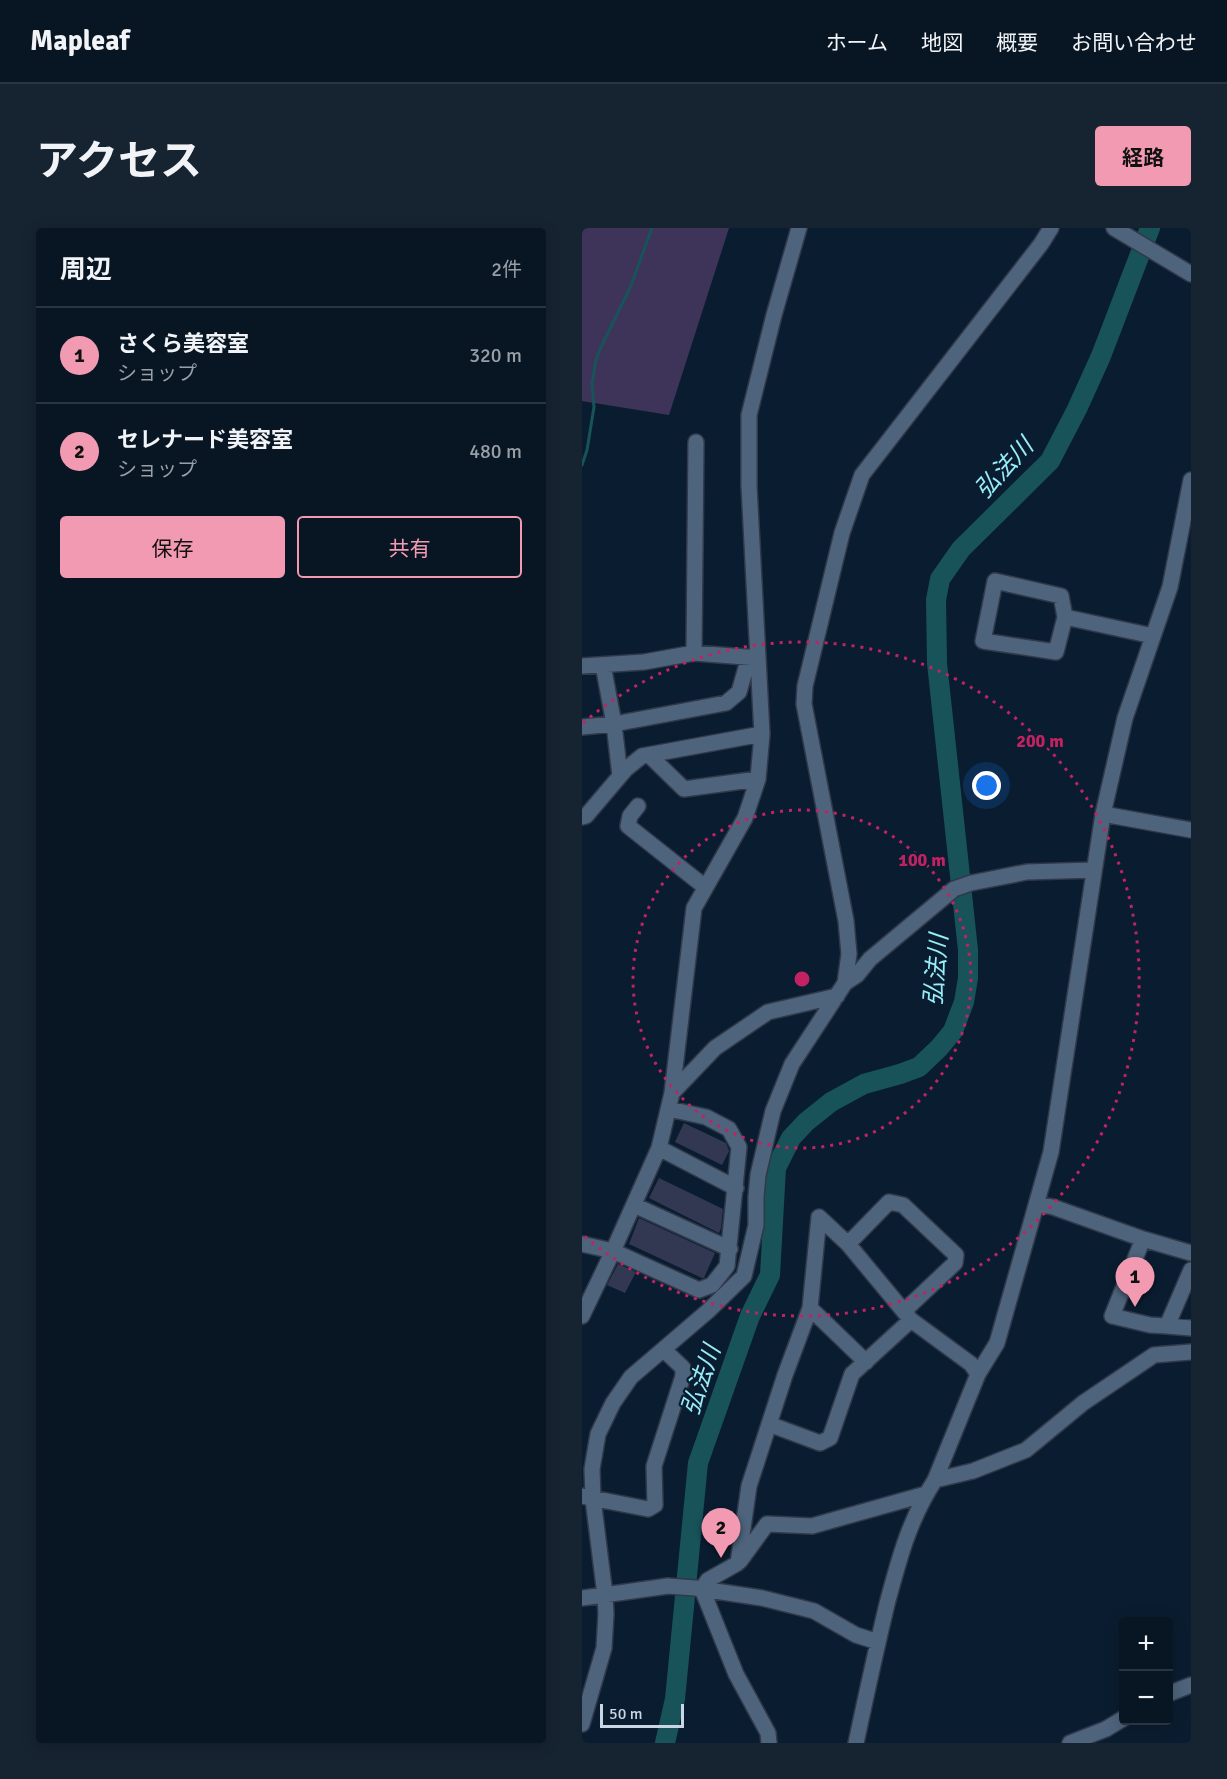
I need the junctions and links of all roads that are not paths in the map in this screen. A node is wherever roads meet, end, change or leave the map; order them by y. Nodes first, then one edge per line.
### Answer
1 (799, 228) edge
2 (1051, 228) edge
3 (1114, 228) edge
4 (1191, 274) edge
5 (696, 442) dead end
6 (1191, 480) edge
7 (1065, 617) junction
8 (1154, 636) junction
9 (694, 653) junction
10 (753, 657) junction
11 (603, 665) junction
12 (582, 666) edge
13 (614, 724) junction
14 (582, 727) edge
15 (762, 735) junction
16 (649, 755) junction
17 (620, 776) junction
18 (758, 779) junction
19 (638, 806) dead end
20 (1103, 814) junction
21 (582, 817) edge
22 (1191, 830) edge
23 (1094, 870) junction
24 (705, 887) junction
25 (845, 982) junction
26 (837, 996) junction
27 (672, 1093) junction
28 (669, 1109) junction
29 (659, 1148) junction
30 (736, 1188) junction
31 (1037, 1204) junction
32 (634, 1205) junction
33 (1143, 1239) junction
34 (582, 1244) edge
35 (848, 1244) junction
36 (729, 1249) junction
37 (614, 1251) junction
38 (1191, 1253) edge
39 (1191, 1270) edge
40 (810, 1308) junction
41 (907, 1315) junction
42 (582, 1316) edge
43 (1167, 1326) junction
44 (1191, 1328) edge
45 (664, 1350) junction
46 (1191, 1352) edge
47 (866, 1362) junction
48 (978, 1374) junction
49 (769, 1424) junction
50 (582, 1437) edge
51 (598, 1438) junction
52 (935, 1480) junction
53 (926, 1494) junction
54 (588, 1498) edge
55 (738, 1563) junction
56 (692, 1588) junction
57 (605, 1595) junction
58 (582, 1598) edge
59 (878, 1642) junction
60 (1191, 1684) edge
61 (1173, 1692) edge
62 (1119, 1722) edge
63 (582, 1724) edge
64 (769, 1743) edge
65 (856, 1743) edge
66 (1070, 1743) edge

1 - 10 street
2 - 25 street
3 - 4 street
5 - 9 street
6 - 8 street
7 - 7 street
7 - 8 street
8 - 20 street
9 - 10 street
9 - 11 street
10 - 13 street
10 - 15 street
11 - 12 street
11 - 13 street
13 - 14 street
13 - 17 street
15 - 16 street
15 - 18 street
16 - 17 street
16 - 18 street
17 - 21 street
18 - 24 street
19 - 24 street
20 - 22 street
20 - 23 street
23 - 25 street
23 - 31 street
24 - 27 street
25 - 26 street
26 - 27 street
26 - 45 street
27 - 28 street
28 - 29 street
28 - 30 street
29 - 30 street
29 - 32 street
30 - 36 street
31 - 33 street
31 - 48 street
32 - 36 street
32 - 37 street
33 - 38 street
33 - 43 street
34 - 37 street
35 - 40 street
35 - 41 street
35 - 41 street
36 - 37 street
37 - 42 street
39 - 43 street
40 - 47 street
40 - 49 street
41 - 47 street
41 - 48 street
43 - 44 street
45 - 51 street
45 - 54 street
46 - 52 street
47 - 49 street
48 - 52 street
49 - 55 street
50 - 51 street
51 - 54 street
52 - 53 street
53 - 55 street
53 - 59 street
54 - 57 street
55 - 56 street
56 - 57 street
56 - 59 street
56 - 64 street
57 - 58 street
57 - 63 street
59 - 65 street
60 - 61 street
62 - 66 street

